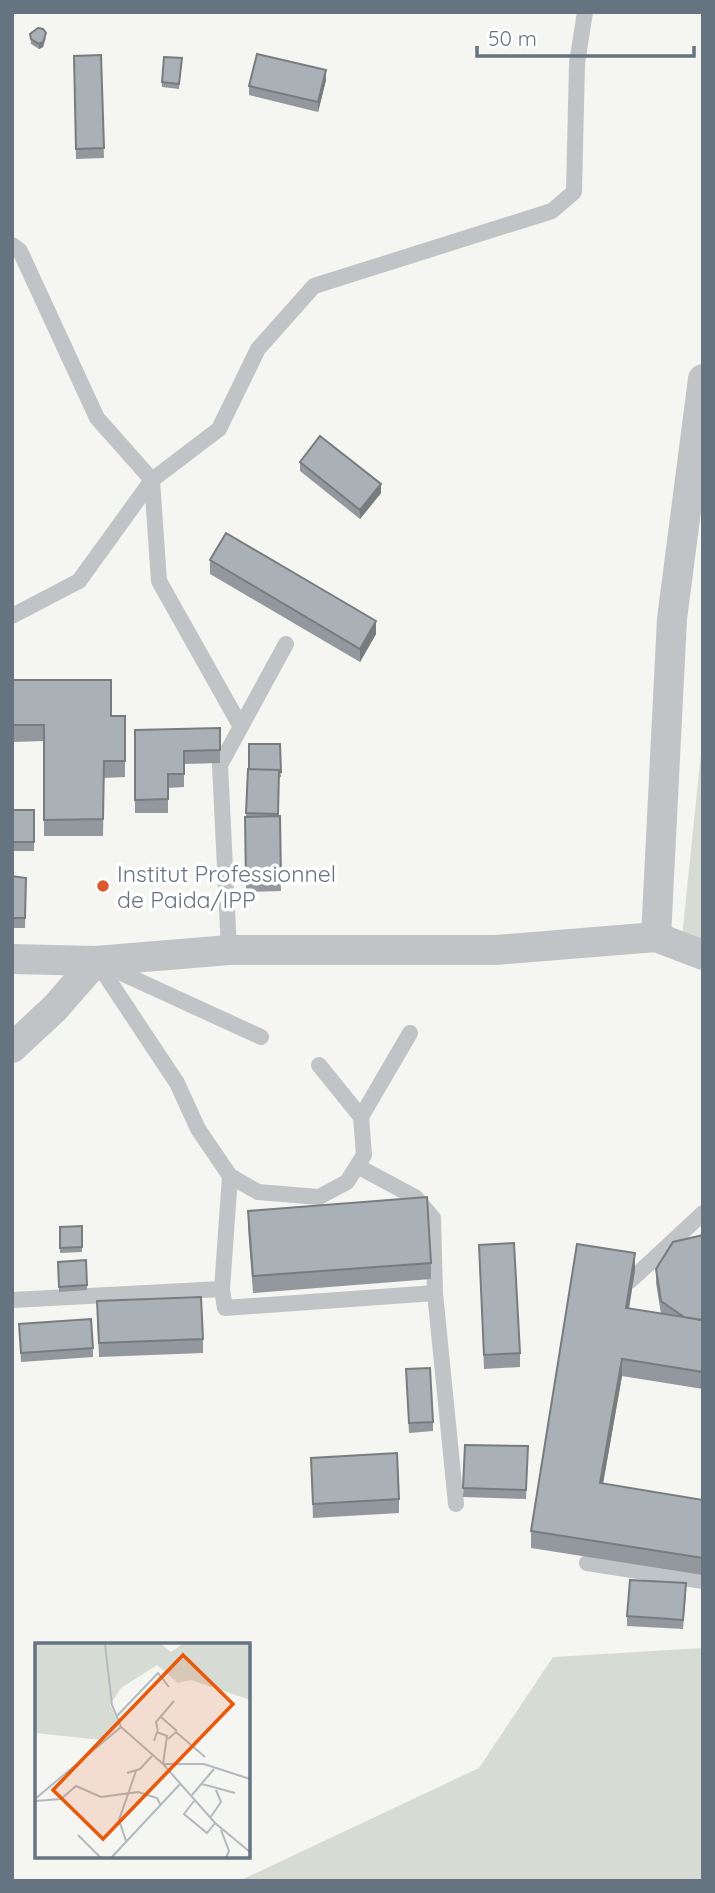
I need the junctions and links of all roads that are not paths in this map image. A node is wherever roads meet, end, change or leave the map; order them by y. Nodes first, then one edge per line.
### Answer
1 (584, 12) edge
2 (12, 245) edge
3 (703, 379) edge
4 (152, 480) junction
5 (12, 616) edge
6 (286, 644) dead end
7 (241, 727) junction
8 (656, 937) junction
9 (229, 950) junction
10 (703, 955) edge
11 (12, 959) edge
12 (96, 961) junction
13 (410, 1033) dead end
14 (261, 1037) dead end
15 (12, 1048) edge
16 (319, 1065) dead end
17 (361, 1116) junction
18 (357, 1166) junction
19 (230, 1176) junction
20 (703, 1213) edge
21 (630, 1280) edge
22 (222, 1289) junction
23 (435, 1293) junction
24 (12, 1300) edge
25 (456, 1504) dead end
26 (587, 1563) edge
27 (703, 1581) edge

1 - 4 lane
2 - 4 lane
3 - 8 street
4 - 5 lane
4 - 7 lane
6 - 7 lane
7 - 9 lane
8 - 9 street
8 - 10 street
9 - 12 street
11 - 12 street
12 - 14 lane
12 - 15 street
12 - 19 lane
13 - 17 lane
16 - 17 lane
17 - 18 lane
18 - 19 lane
18 - 23 lane
19 - 22 lane
20 - 21 lane
22 - 23 lane
22 - 24 lane
23 - 25 lane
26 - 27 lane

